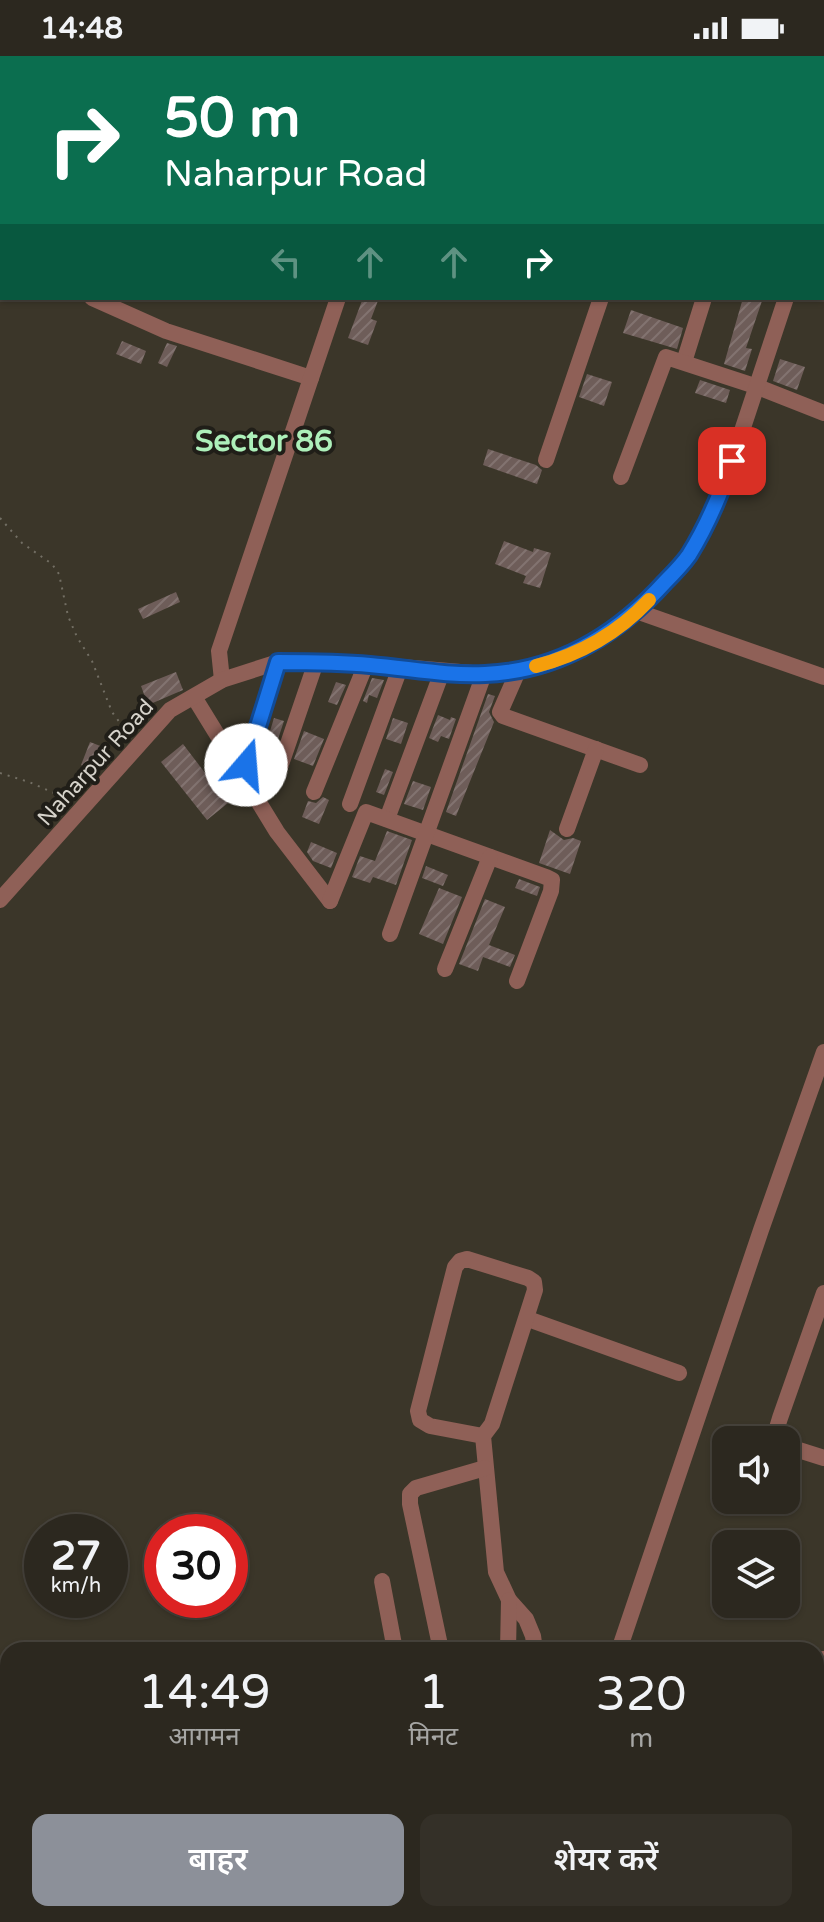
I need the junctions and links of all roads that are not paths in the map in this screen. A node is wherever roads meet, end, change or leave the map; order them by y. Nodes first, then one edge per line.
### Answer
1 (96, 300) edge
2 (337, 300) edge
3 (600, 300) edge
4 (703, 300) edge
5 (785, 300) edge
6 (684, 362) junction
7 (311, 378) junction
8 (758, 387) junction
9 (824, 413) edge
10 (546, 460) dead end
11 (621, 477) dead end
12 (636, 611) junction
13 (278, 662) junction
14 (316, 662) junction
15 (366, 664) junction
16 (400, 668) junction
17 (518, 671) junction
18 (442, 672) junction
19 (484, 674) junction
20 (824, 677) edge
21 (222, 680) junction
22 (194, 697) junction
23 (596, 749) junction
24 (246, 765) dead end
25 (640, 765) dead end
26 (277, 776) dead end
27 (314, 792) dead end
28 (350, 804) dead end
29 (387, 819) junction
30 (567, 829) dead end
31 (426, 833) junction
32 (490, 857) junction
33 (0, 900) edge
34 (390, 934) dead end
35 (445, 969) dead end
36 (517, 981) dead end
37 (824, 1052) edge
38 (819, 1080) edge
39 (824, 1293) edge
40 (528, 1319) junction
41 (679, 1373) dead end
42 (778, 1426) edge
43 (483, 1436) junction
44 (800, 1450) edge
45 (824, 1458) edge
46 (485, 1468) junction
47 (382, 1581) dead end
48 (509, 1600) junction
49 (393, 1642) edge
50 (439, 1642) edge
51 (508, 1642) edge
52 (534, 1642) edge
53 (622, 1642) edge

1 - 7 street
2 - 7 street
3 - 10 street
4 - 6 street
5 - 8 street, Naharpur Road
6 - 8 street
6 - 11 street
7 - 21 street
8 - 9 street
8 - 12 street, Naharpur Road
12 - 17 street, Naharpur Road
12 - 20 street
13 - 14 street, Naharpur Road
13 - 21 street, Naharpur Road
13 - 24 street
14 - 15 street, Naharpur Road
14 - 26 street
15 - 16 street, Naharpur Road
15 - 27 street
16 - 18 street, Naharpur Road
16 - 28 street
17 - 19 street, Naharpur Road
17 - 23 street
18 - 19 street, Naharpur Road
18 - 29 street
19 - 31 street
21 - 22 street, Naharpur Road
22 - 29 street
22 - 33 street, Naharpur Road
23 - 25 street
23 - 30 street
29 - 31 street
31 - 32 street
31 - 34 street
32 - 35 street
32 - 36 street
37 - 38 street
38 - 53 street
39 - 42 street
40 - 41 street
40 - 43 street
40 - 43 street
43 - 46 street
44 - 45 street
46 - 48 street
46 - 50 street
47 - 49 street
48 - 51 street
48 - 52 street

